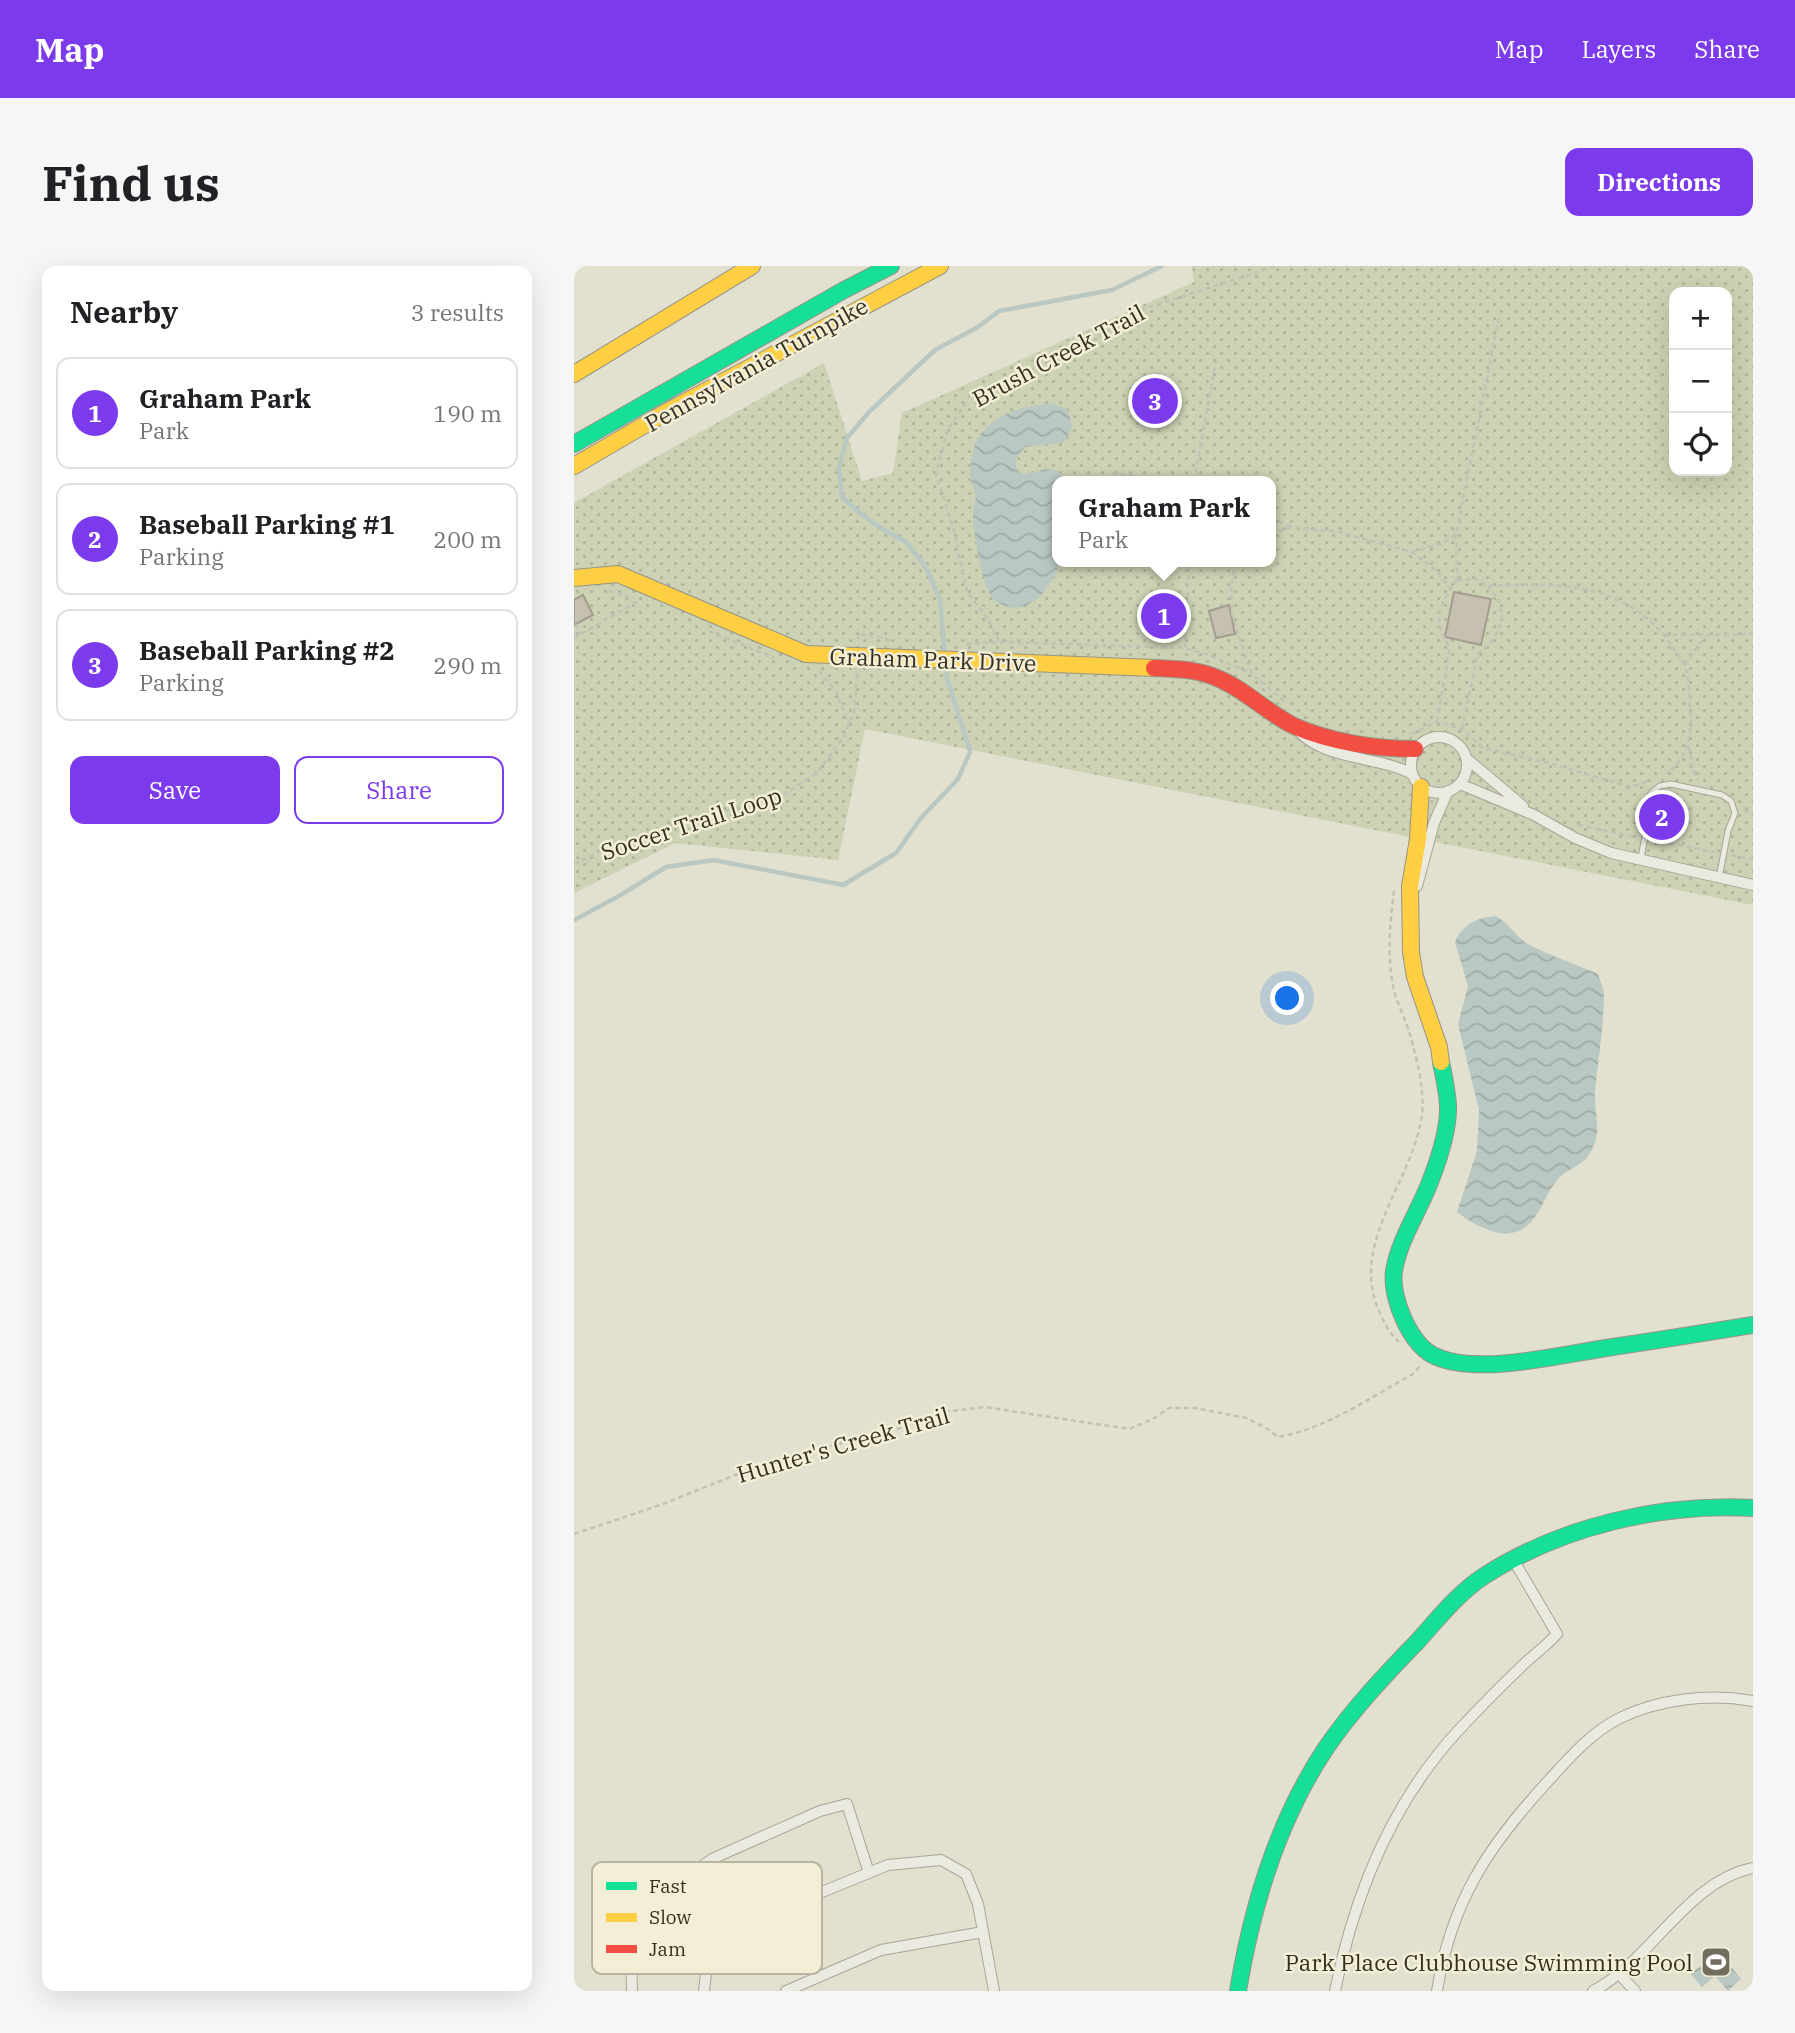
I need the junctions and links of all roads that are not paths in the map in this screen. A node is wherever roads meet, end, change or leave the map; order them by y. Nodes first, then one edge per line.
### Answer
1 (752, 266) edge
2 (891, 266) edge
3 (940, 266) edge
4 (574, 374) edge
5 (574, 444) edge
6 (574, 466) edge
7 (574, 578) edge
8 (1293, 725) junction
9 (1407, 745) junction
10 (1466, 758) junction
11 (1417, 780) junction
12 (1460, 783) junction
13 (1448, 791) junction
14 (1534, 815) junction
15 (1640, 861) junction
16 (1719, 878) junction
17 (1753, 885) edge
18 (1411, 909) junction
19 (1753, 1325) edge
20 (1753, 1508) edge
21 (1514, 1561) junction
22 (1753, 1701) edge
23 (709, 1862) edge
24 (1753, 1868) edge
25 (869, 1873) junction
26 (822, 1892) edge
27 (983, 1932) junction
28 (1619, 1974) junction
29 (786, 1991) edge
30 (993, 1991) edge
31 (1238, 1991) edge
32 (1335, 1991) edge
33 (1437, 1991) edge
34 (1592, 1991) edge
35 (1635, 1991) edge

1 - 4 main road
2 - 5 main road, Pennsylvania Turnpike
3 - 6 main road, Pennsylvania Turnpike
7 - 8 main road, Graham Park Drive
8 - 9 main road, Graham Park Drive
8 - 11 street, Graham Park Drive
9 - 10 street
9 - 11 street
10 - 12 street
10 - 14 street
11 - 13 street, Graham Park Drive
11 - 18 main road
12 - 13 street
12 - 14 street
13 - 18 street
14 - 15 street
15 - 16 street
15 - 16 lane
16 - 17 street
18 - 19 main road
20 - 21 main road
21 - 31 main road
21 - 32 street
22 - 33 street
23 - 25 street
24 - 28 street
25 - 26 street
25 - 27 street
27 - 29 street
27 - 30 street
28 - 34 street
28 - 35 street

